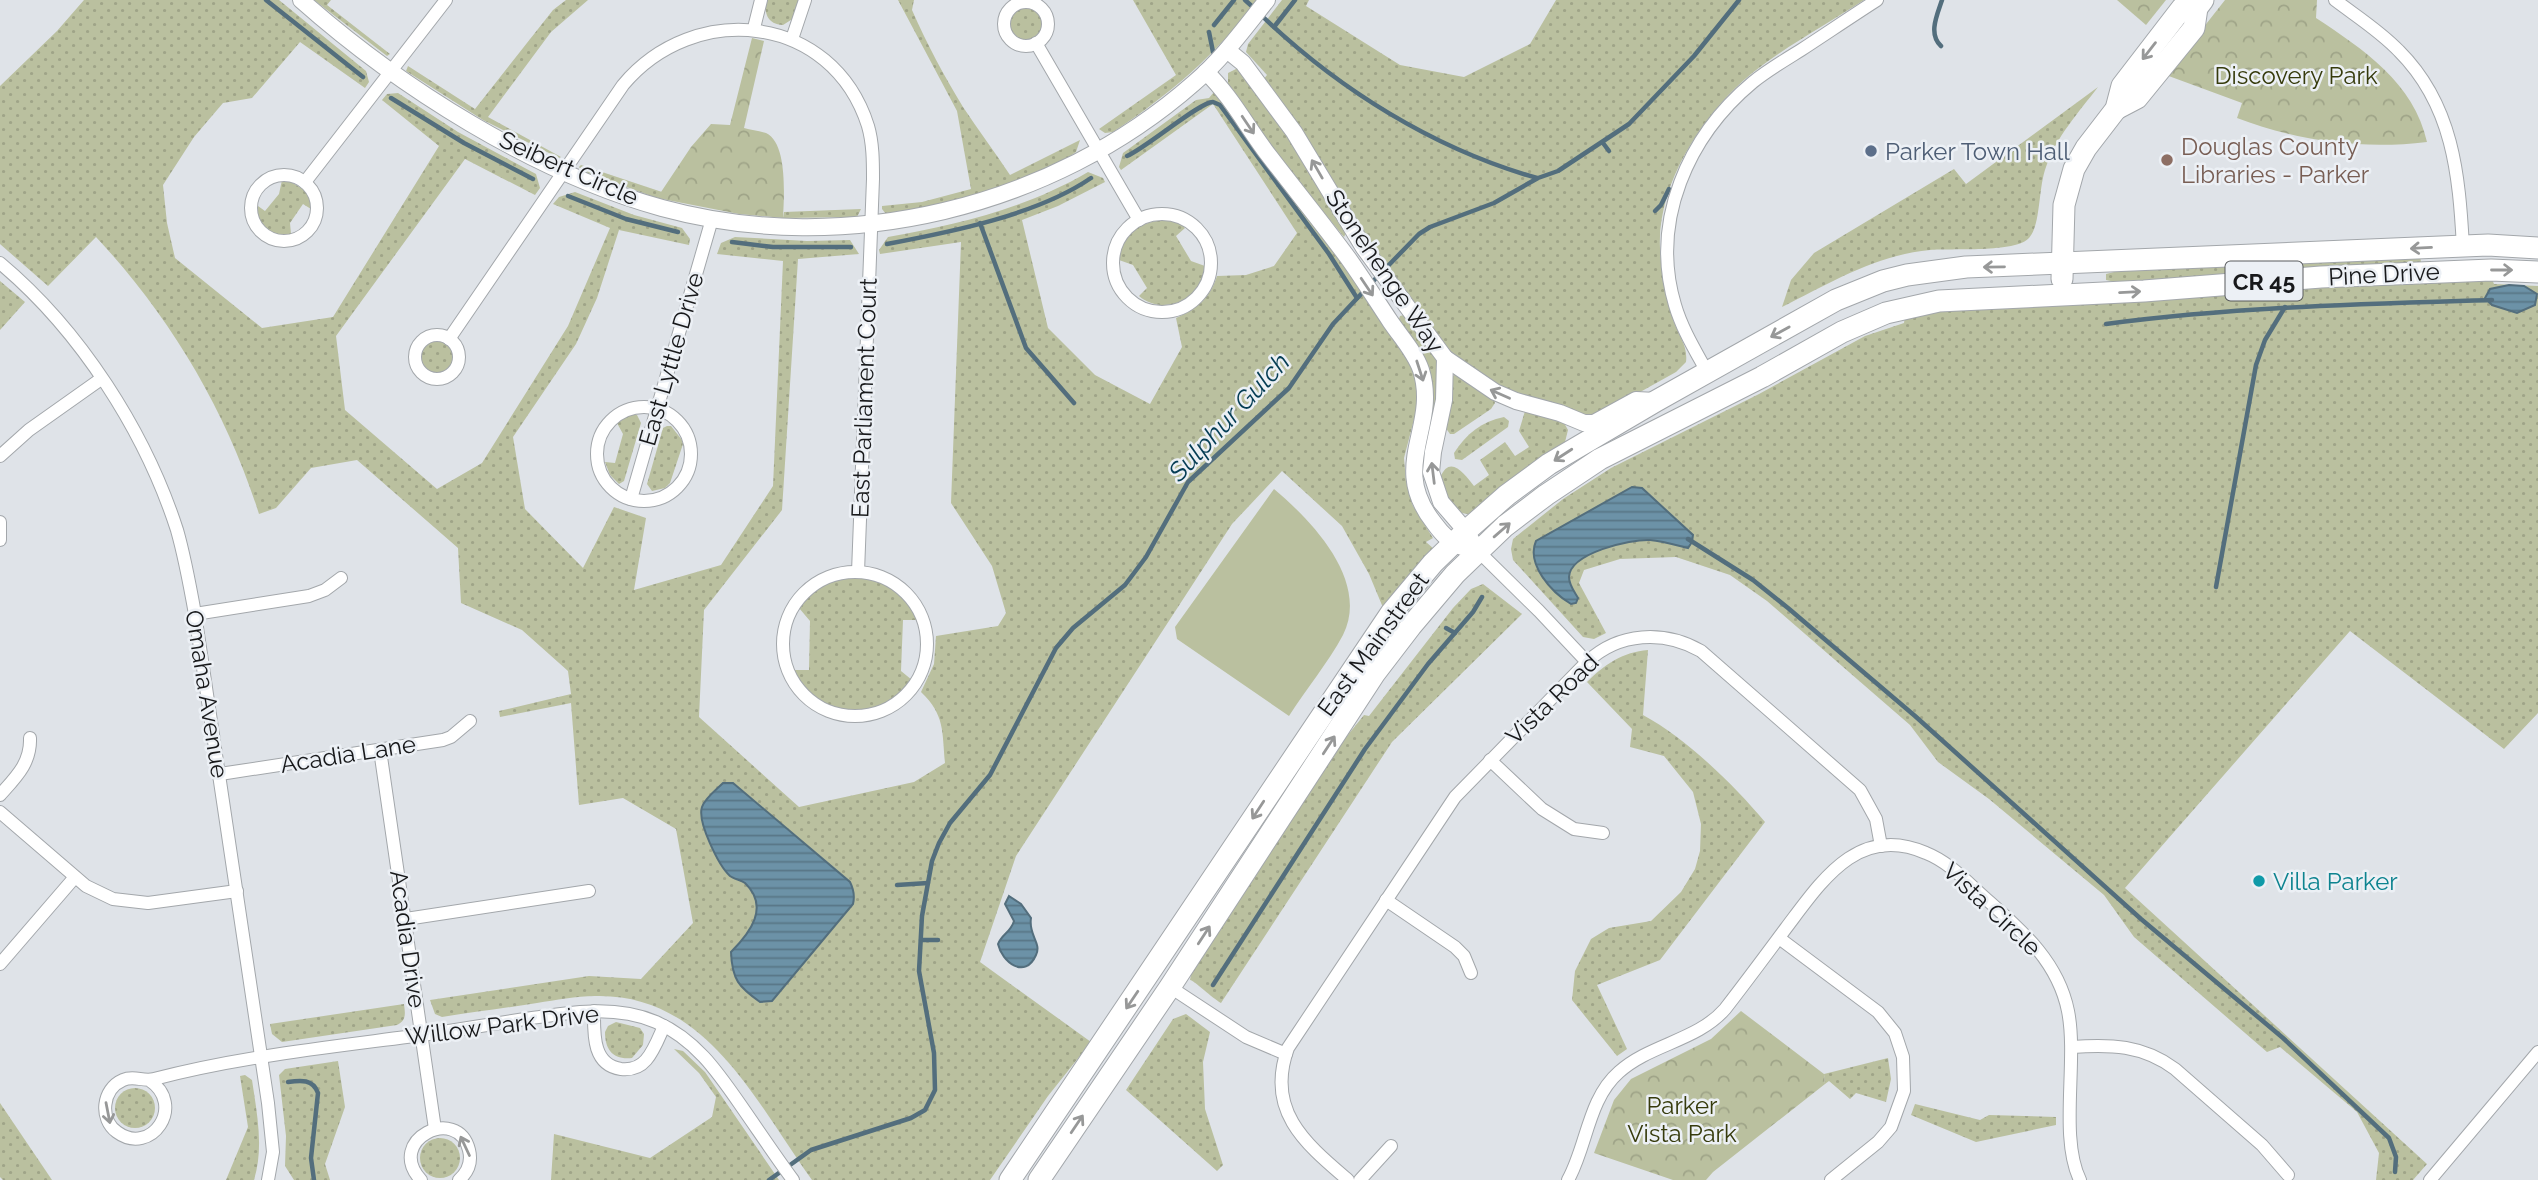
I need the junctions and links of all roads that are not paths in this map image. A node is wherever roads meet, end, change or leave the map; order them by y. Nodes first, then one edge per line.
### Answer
1 (301, 0) edge
2 (446, 0) edge
3 (761, 0) edge
4 (805, 0) edge
5 (1267, 0) edge
6 (1877, 0) edge
7 (2335, 0) edge
8 (2200, 4) edge
9 (754, 28) junction
10 (792, 39) junction
11 (1036, 43) dead end
12 (1232, 43) junction
13 (391, 70) junction
14 (1206, 72) junction
15 (1098, 150) junction
16 (564, 172) junction
17 (305, 182) junction
18 (712, 219) junction
19 (1139, 220) junction
20 (870, 223) junction
21 (2463, 247) junction
22 (2538, 248) edge
23 (0, 263) edge
24 (2062, 264) junction
25 (2538, 272) edge
26 (2062, 295) junction
27 (449, 339) dead end
28 (1445, 358) junction
29 (1707, 372) junction
30 (101, 379) junction
31 (1656, 401) junction
32 (657, 409) junction
33 (0, 456) edge
34 (631, 499) junction
35 (0, 522) edge
36 (1459, 537) junction
37 (0, 540) edge
38 (1478, 551) junction
39 (858, 572) junction
40 (341, 578) dead end
41 (195, 614) junction
42 (1587, 662) junction
43 (470, 722) dead end
44 (30, 738) dead end
45 (380, 750) junction
46 (1490, 760) junction
47 (220, 774) junction
48 (0, 795) edge
49 (0, 811) edge
50 (1603, 833) dead end
51 (1881, 846) junction
52 (75, 877) junction
53 (237, 891) junction
54 (589, 891) dead end
55 (1386, 900) junction
56 (405, 919) junction
57 (1779, 938) junction
58 (0, 964) edge
59 (1471, 973) dead end
60 (1170, 987) junction
61 (594, 1011) junction
62 (664, 1026) junction
63 (422, 1035) junction
64 (2072, 1046) junction
65 (2538, 1052) edge
66 (1286, 1054) junction
67 (261, 1058) junction
68 (149, 1080) junction
69 (435, 1129) junction
70 (1391, 1146) dead end
71 (2288, 1175) dead end
72 (268, 1180) edge
73 (421, 1180) edge
74 (460, 1180) edge
75 (793, 1180) edge
76 (1010, 1180) edge
77 (1039, 1180) edge
78 (1348, 1180) edge
79 (1360, 1180) edge
80 (1568, 1180) edge
81 (1831, 1180) edge
82 (2080, 1180) edge
83 (2430, 1180) edge

1 - 13 street, Seibert Circle
2 - 13 street
3 - 9 street
4 - 10 street
5 - 12 street, Seibert Circle
6 - 29 street
7 - 21 street
8 - 24 main road
9 - 10 street, East Parliament Court
9 - 16 street, East Parliament Court
10 - 20 street, East Parliament Court
11 - 15 street
12 - 14 street, Seibert Circle
28 -> 12 street, Stonehenge Way
13 - 16 street, Seibert Circle
13 - 17 street
14 - 15 street, Seibert Circle
14 -> 36 street, Stonehenge Way
15 - 19 street
15 - 20 street, Seibert Circle
16 - 18 street, Seibert Circle
16 - 27 street, East Parliament Court
17 - 17 street
18 - 20 street, Seibert Circle
18 - 32 street, East Lyttle Drive
19 - 19 street
20 - 39 street, East Parliament Court
21 - 22 main road, Pine Drive / CR 45
21 -> 24 main road, Pine Drive / CR 45
23 - 30 street, Omaha Avenue
24 - 26 main road
24 -> 29 main road, East Mainstreet
26 -> 25 main road, Pine Drive / CR 45
38 -> 26 main road, East Mainstreet
31 -> 28 street
36 -> 28 street, Stonehenge Way
29 - 31 main road, East Mainstreet
30 - 33 street
30 - 41 street, Omaha Avenue
31 -> 36 main road, East Mainstreet
32 - 34 street, East Lyttle Drive
32 - 34 street
32 - 34 street
35 - 37 street
36 - 38 street, Stonehenge Way
36 -> 76 main road, East Mainstreet
38 - 42 street, Stonehenge Way
60 -> 38 main road, East Mainstreet
39 - 39 street
40 - 41 street
41 - 47 street, Omaha Avenue
42 - 46 street, Vista Road
42 - 51 street, Vista Road
43 - 45 street, Acadia Lane
44 - 48 street
45 - 47 street, Acadia Lane
45 - 56 street, Acadia Drive
46 - 50 street
46 - 55 street, Vista Road
47 - 53 street, Omaha Avenue
49 - 52 street
51 - 57 street
51 - 64 street, Vista Circle
52 - 53 street
52 - 58 street
53 - 67 street, Omaha Avenue
54 - 56 street
55 - 59 street
55 - 66 street, Vista Road
56 - 63 street, Acadia Drive
57 - 80 street
57 - 81 street
60 - 66 street
77 -> 60 main road, East Mainstreet
61 - 62 street, Willow Park Drive
61 - 62 street
61 - 63 street, Willow Park Drive
62 - 75 street, Willow Park Drive
63 - 67 street, Willow Park Drive
63 - 69 street, Acadia Drive
64 - 71 street
64 - 82 street, Vista Circle
65 - 83 street
66 - 78 street
67 - 68 street, Willow Park Drive
67 - 72 street, Omaha Avenue
68 -> 68 street
69 - 73 street
74 -> 69 street
70 - 79 street

